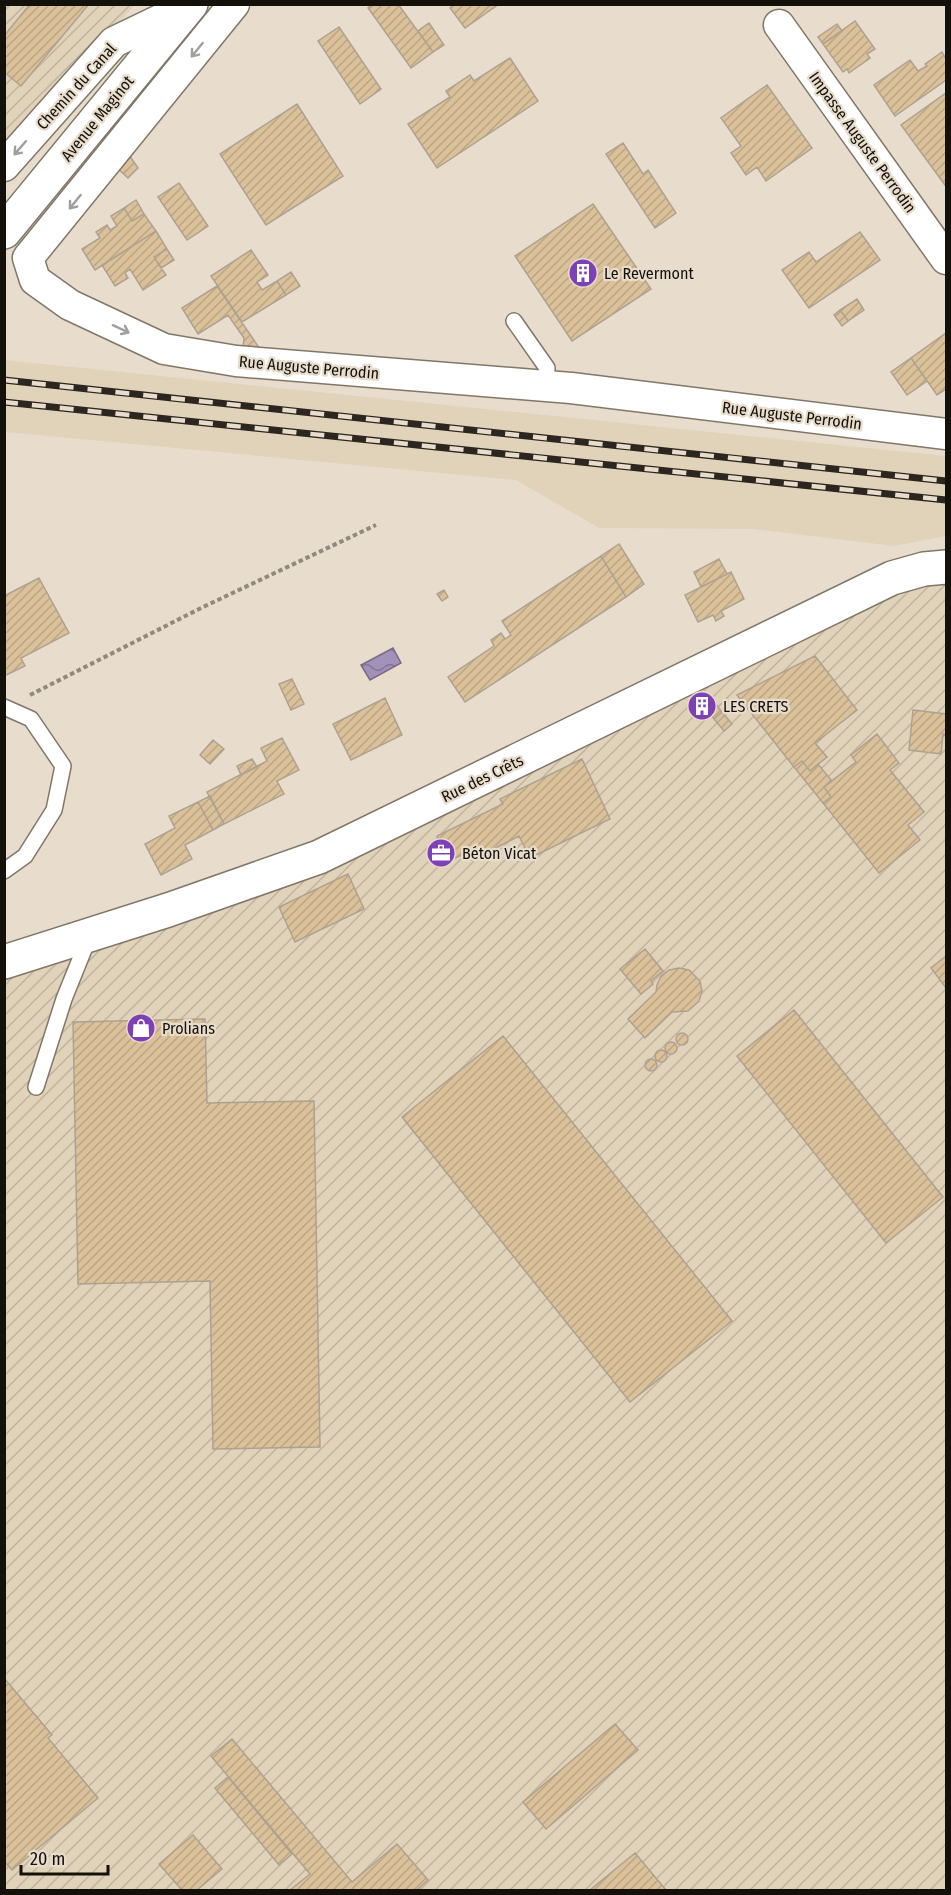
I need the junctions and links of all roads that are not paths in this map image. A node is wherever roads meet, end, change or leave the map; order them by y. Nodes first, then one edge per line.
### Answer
1 (234, 4) edge
2 (191, 5) edge
3 (779, 25) dead end
4 (4, 166) edge
5 (4, 232) edge
6 (946, 259) edge
7 (514, 321) dead end
8 (546, 386) junction
9 (946, 434) edge
10 (946, 567) edge
11 (6, 707) edge
12 (4, 871) edge
13 (90, 934) junction
14 (5, 962) edge
15 (36, 1087) dead end

1 -> 8 street, Rue Auguste Perrodin
2 -> 4 street, Chemin du Canal
2 - 5 street, Avenue Maginot
3 - 6 street, Impasse Auguste Perrodin
7 - 8 lane
8 - 9 street, Rue Auguste Perrodin
10 - 13 street, Rue des Crêts
11 - 12 lane
13 - 14 street, Rue des Crêts
13 - 15 lane

